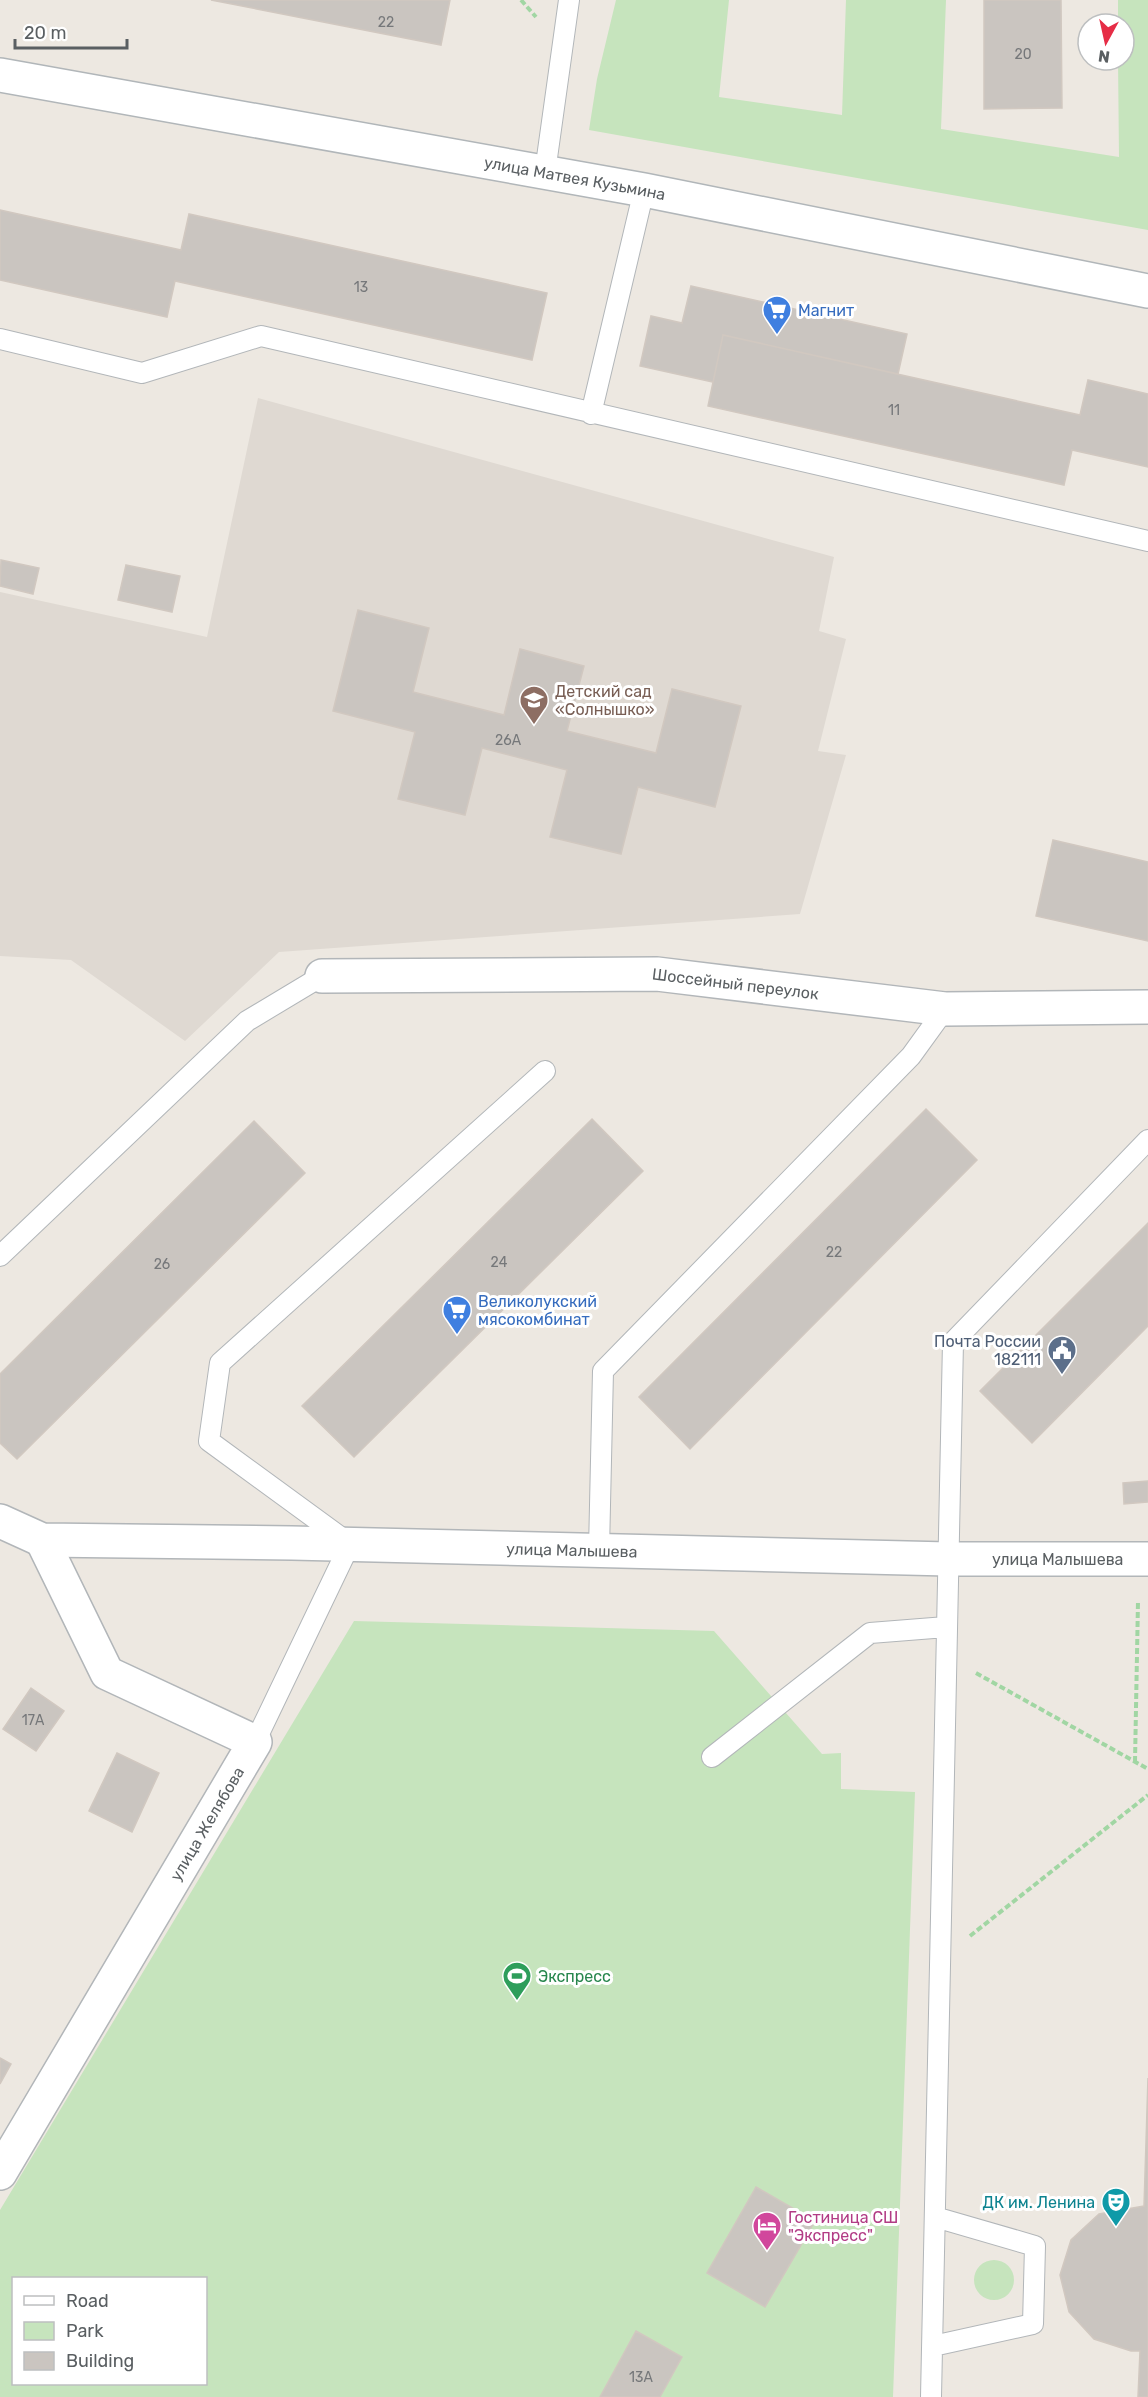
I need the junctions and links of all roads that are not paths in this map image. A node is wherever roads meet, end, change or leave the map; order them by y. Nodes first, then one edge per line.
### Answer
1 (569, 0) edge
2 (0, 75) edge
3 (545, 172) junction
4 (644, 190) junction
5 (1148, 291) edge
6 (0, 339) edge
7 (591, 414) junction
8 (1148, 541) edge
9 (322, 976) joint
10 (1148, 1007) edge
11 (945, 1009) junction
12 (545, 1071) dead end
13 (1148, 1140) edge
14 (0, 1256) edge
15 (0, 1521) edge
16 (42, 1540) junction
17 (350, 1544) junction
18 (599, 1550) junction
19 (948, 1558) junction
20 (1148, 1559) edge
21 (946, 1627) junction
22 (255, 1742) junction
23 (712, 1757) dead end
24 (0, 2173) edge
25 (935, 2217) junction
26 (933, 2346) junction
27 (931, 2397) edge

1 - 3 lane
2 - 3 street, улица Матвея Кузьмина
3 - 4 street, улица Матвея Кузьмина
4 - 5 street, улица Матвея Кузьмина
4 - 7 lane
6 - 7 lane
7 - 8 lane
9 - 11 street, Шоссейный переулок
9 - 14 lane
10 - 11 street, Шоссейный переулок
11 - 18 lane
12 - 17 lane
13 - 19 lane
15 - 16 street, улица Малышева
16 - 17 street, улица Малышева
16 - 22 street
17 - 18 street, улица Малышева
17 - 22 lane
18 - 19 street, улица Малышева
19 - 20 street, улица Малышева
19 - 21 lane
21 - 23 lane
21 - 25 lane
22 - 24 street, улица Желябова
25 - 26 lane
25 - 26 lane
26 - 27 lane

